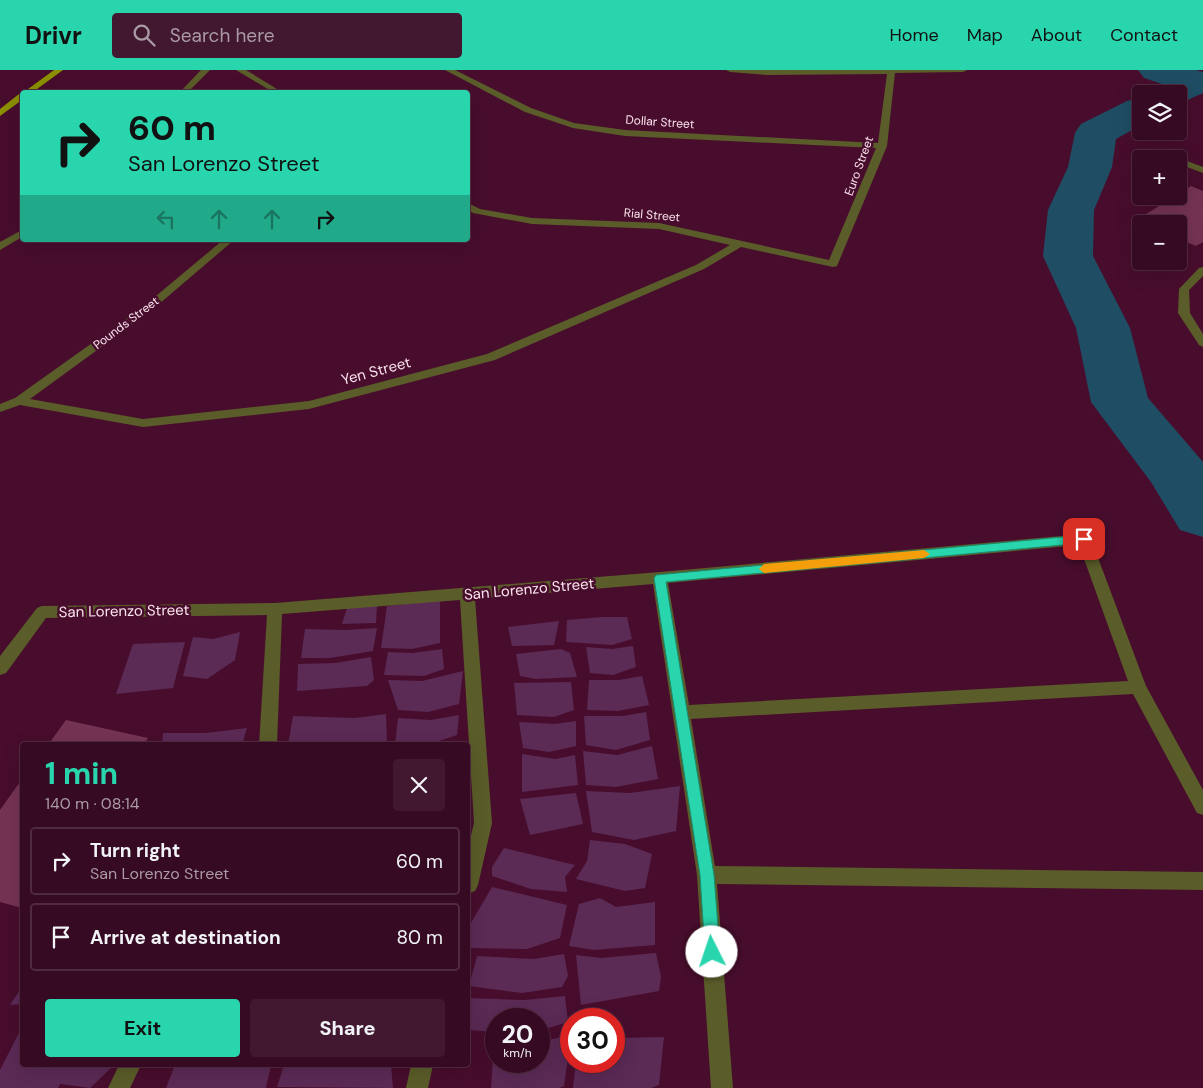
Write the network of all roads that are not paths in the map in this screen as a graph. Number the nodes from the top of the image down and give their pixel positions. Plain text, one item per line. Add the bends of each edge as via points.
1 (59, 70) edge
2 (206, 70) edge
3 (240, 70) edge
4 (449, 70) edge
5 (730, 70) edge
6 (963, 70) edge
7 (891, 73) junction
8 (31, 90) edge
9 (186, 90) edge
10 (275, 90) edge
11 (20, 98) edge
12 (0, 113) edge
13 (882, 146) junction
14 (1187, 164) edge
15 (1203, 170) edge
16 (470, 207) edge
17 (20, 235) edge
18 (227, 242) edge
19 (739, 244) junction
20 (0, 247) edge
21 (833, 264) joint
22 (1203, 270) edge
23 (1203, 342) edge
24 (19, 401) junction
25 (0, 408) edge
26 (660, 578) junction
27 (467, 594) junction
28 (276, 609) junction
29 (0, 668) edge
30 (1138, 687) junction
31 (680, 713) junction
32 (268, 742) edge
33 (1203, 807) edge
34 (707, 875) junction
35 (470, 877) edge
36 (1203, 880) edge
37 (129, 1067) edge
38 (422, 1067) edge
39 (119, 1088) edge
40 (417, 1088) edge
41 (722, 1088) edge

1 - 8 main road
2 - 9 street
3 - 10 street
4 - 13 street, Dollar Street via 528,110 573,125 625,133
5 - 7 street
6 - 7 street
7 - 13 street, Euro Street
11 - 12 main road
13 - 21 street, Euro Street
14 - 15 street
16 - 19 street, Rial Street via 532,221 659,226
17 - 20 street
18 - 24 street, Pounds Street via 148,308
19 - 21 street, Rial Street
19 - 24 street, Yen Street via 700,267 491,357 309,405 143,423
22 - 23 street via 1184,289 1184,313
24 - 25 street
26 - 27 street, San Lorenzo Street
26 - 30 street, San Lorenzo Street via 1084,539
26 - 31 street
27 - 28 street, San Lorenzo Street
27 - 35 street via 483,823
28 - 29 street, San Lorenzo Street via 42,612
28 - 32 street
30 - 31 street
30 - 33 street
31 - 34 street
34 - 36 street
34 - 41 street
37 - 39 street
38 - 40 street

